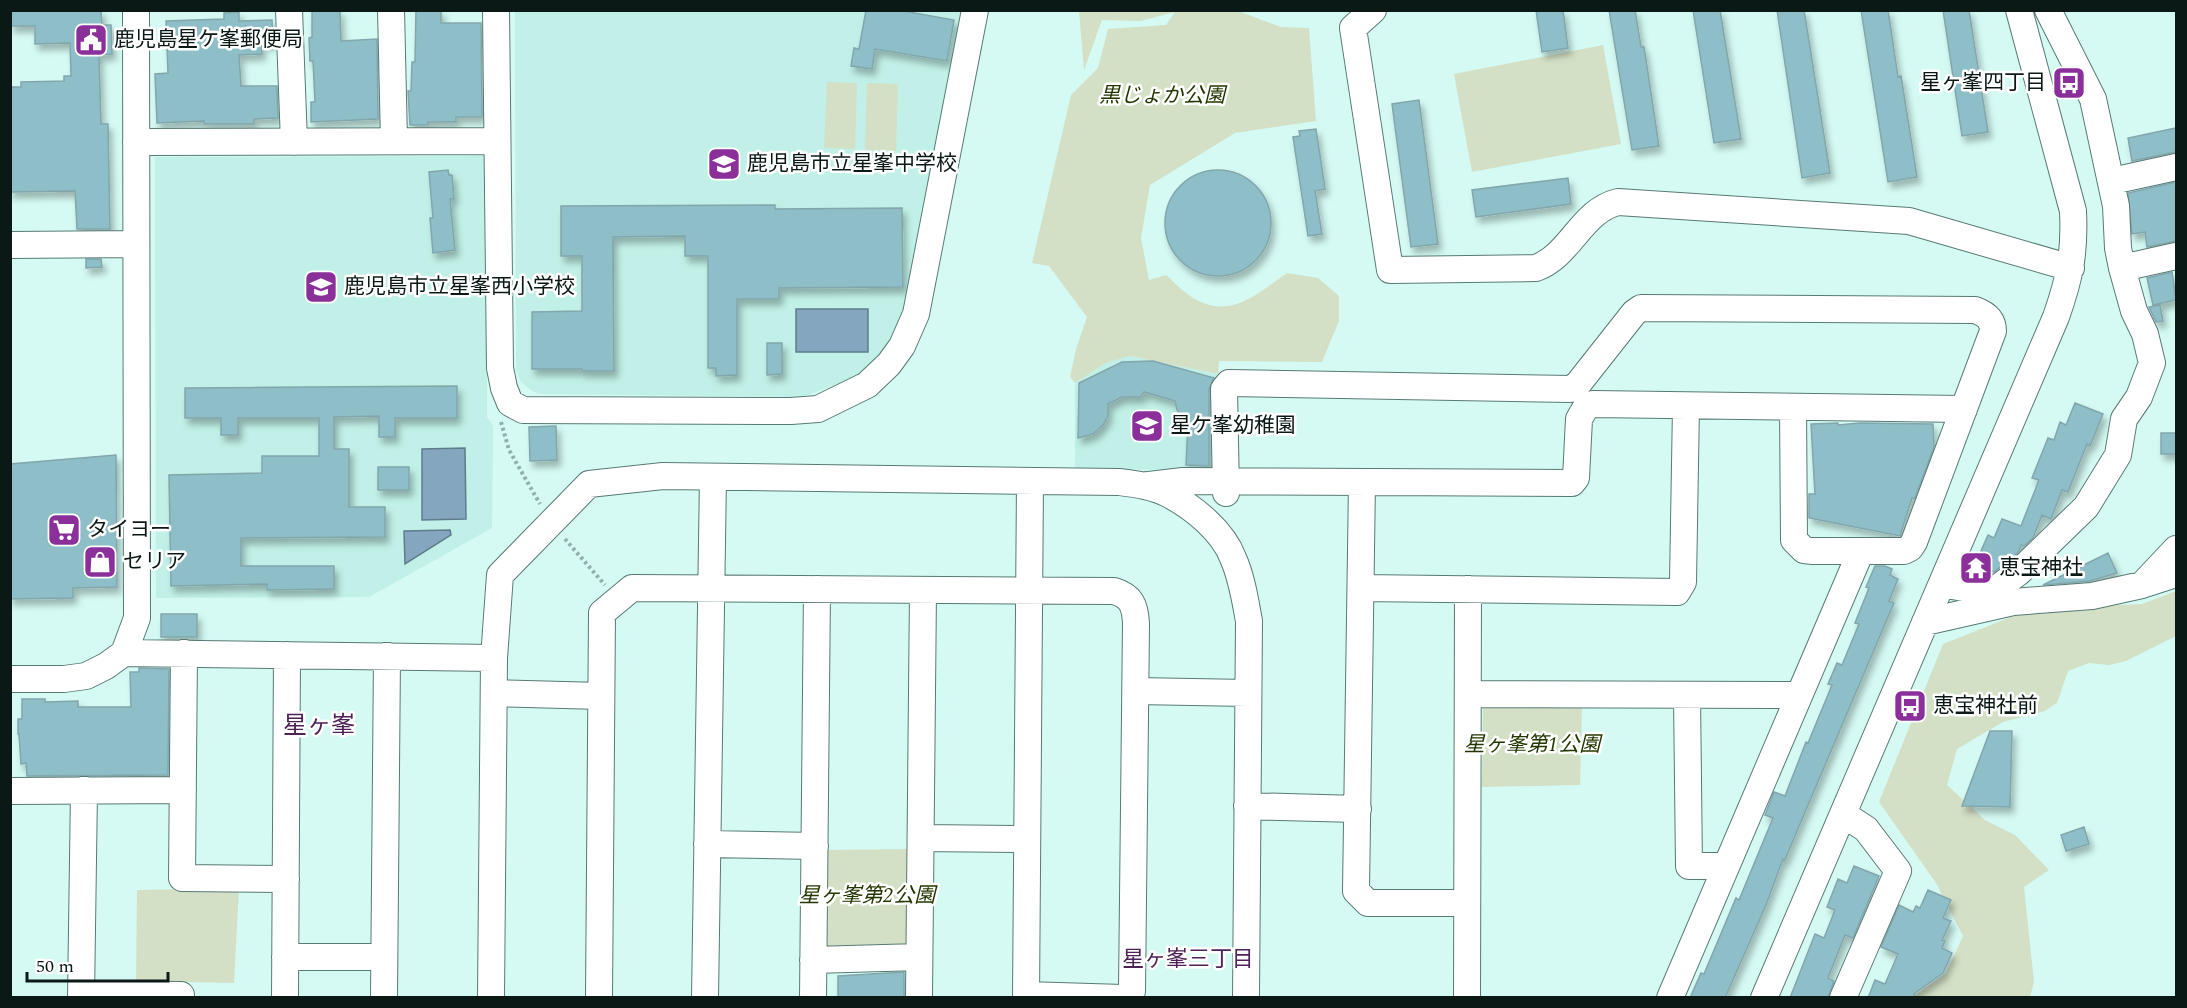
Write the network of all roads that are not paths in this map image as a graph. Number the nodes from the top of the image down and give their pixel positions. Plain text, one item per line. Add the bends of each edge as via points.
1 (136, 10) edge
2 (289, 10) edge
3 (391, 10) edge
4 (496, 10) edge
5 (975, 10) edge
6 (1373, 10) edge
7 (2048, 10) edge
8 (2020, 11) edge
9 (394, 141) junction
10 (497, 141) junction
11 (136, 142) junction
12 (294, 142) junction
13 (2176, 167) edge
14 (2112, 181) junction
15 (136, 244) junction
16 (10, 245) edge
17 (2176, 256) edge
18 (2071, 268) junction
19 (2122, 268) junction
20 (1686, 406) junction
21 (1793, 407) junction
22 (1964, 409) junction
23 (713, 477) junction
24 (1030, 481) junction
25 (1362, 482) junction
26 (1145, 486) junction
27 (1226, 487) junction
28 (2176, 549) edge
29 (1861, 551) junction
30 (2176, 574) edge
31 (1942, 584) junction
32 (2142, 585) junction
33 (711, 588) junction
34 (1361, 588) junction
35 (817, 589) junction
36 (1468, 589) junction
37 (923, 590) junction
38 (1029, 590) junction
39 (1925, 622) junction
40 (124, 653) junction
41 (184, 653) junction
42 (287, 655) junction
43 (387, 656) junction
44 (494, 658) junction
45 (10, 679) edge
46 (1136, 691) junction
47 (494, 693) junction
48 (1248, 693) junction
49 (1468, 694) junction
50 (1687, 695) junction
51 (1799, 695) junction
52 (601, 696) junction
53 (10, 790) edge
54 (84, 790) junction
55 (183, 790) junction
56 (1247, 806) junction
57 (1358, 809) junction
58 (1843, 814) junction
59 (921, 838) junction
60 (1027, 839) junction
61 (707, 844) junction
62 (814, 846) junction
63 (1726, 866) junction
64 (286, 879) junction
65 (1467, 903) junction
66 (285, 957) junction
67 (384, 957) junction
68 (920, 957) junction
69 (813, 960) junction
70 (81, 996) edge
71 (1026, 996) edge
72 (181, 998) edge
73 (285, 998) edge
74 (384, 998) edge
75 (491, 998) edge
76 (599, 998) edge
77 (705, 998) edge
78 (813, 998) edge
79 (919, 998) edge
80 (1124, 998) edge
81 (1246, 998) edge
82 (1467, 998) edge
83 (1670, 998) edge
84 (1764, 998) edge
85 (1843, 998) edge

1 - 11 street
2 - 12 street
3 - 9 street
4 - 10 street
5 - 10 street via 916,314 889,364 867,385 818,409 523,410 510,403 500,368
6 - 18 street via 1353,28 1390,270 1536,268 1557,256 1593,213 1618,202 1909,221
7 - 14 street via 2092,99
8 - 18 street via 2073,211
9 - 10 street
9 - 12 street
11 - 12 street
11 - 15 street
13 - 14 street
14 - 19 street
15 - 16 street
15 - 40 street via 137,618
17 - 19 street
18 - 31 street via 2056,317
19 - 31 street via 2152,363 2139,397 2124,419 2118,454 2106,476 2086,507 1996,589 1974,590
20 - 21 street
20 - 25 street via 1586,407 1579,419 1576,478 1572,483
20 - 36 street via 1683,582 1677,592
21 - 22 street
21 - 29 street via 1794,540 1804,550
22 - 27 street via 1993,331 1989,317 1975,310 1641,308 1571,389 1229,383 1224,389
22 - 29 street via 1910,548
23 - 24 street
23 - 33 street
23 - 44 street via 663,476 589,484 500,575
24 - 26 street
24 - 38 street
25 - 27 street
25 - 34 street
26 - 27 street via 1183,481
26 - 48 street via 1167,493 1204,520 1233,556 1249,621
28 - 32 street
29 - 51 street
30 - 32 street
31 - 39 street
32 - 39 street via 2092,596 2013,602
33 - 35 street
33 - 52 street via 632,588 602,613
33 - 61 street
34 - 36 street
34 - 57 street
35 - 37 street
35 - 62 street
36 - 49 street
37 - 38 street
37 - 59 street
38 - 46 street via 1114,591 1131,600 1136,623
38 - 60 street
39 - 58 street
40 - 41 street
40 - 45 street via 86,676
41 - 42 street
41 - 55 street
42 - 43 street
42 - 64 street
43 - 44 street
43 - 67 street
44 - 47 street
46 - 48 street
46 - 80 street via 1132,991
47 - 52 street
47 - 75 street
48 - 56 street
49 - 50 street
49 - 65 street
50 - 51 street
50 - 63 street via 1689,867
51 - 63 street
52 - 76 street
53 - 54 street
54 - 55 street
54 - 70 street
55 - 64 street via 182,878
56 - 57 street
56 - 81 street
57 - 65 street via 1356,891 1368,903
58 - 84 street
58 - 85 street via 1866,830 1898,871
59 - 60 street
59 - 68 street
60 - 71 street
61 - 62 street
61 - 77 street
62 - 69 street
63 - 83 street
64 - 66 street
65 - 82 street
66 - 67 street
66 - 73 street
67 - 74 street
68 - 69 street
68 - 79 street
69 - 78 street
70 - 72 street
71 - 80 street

